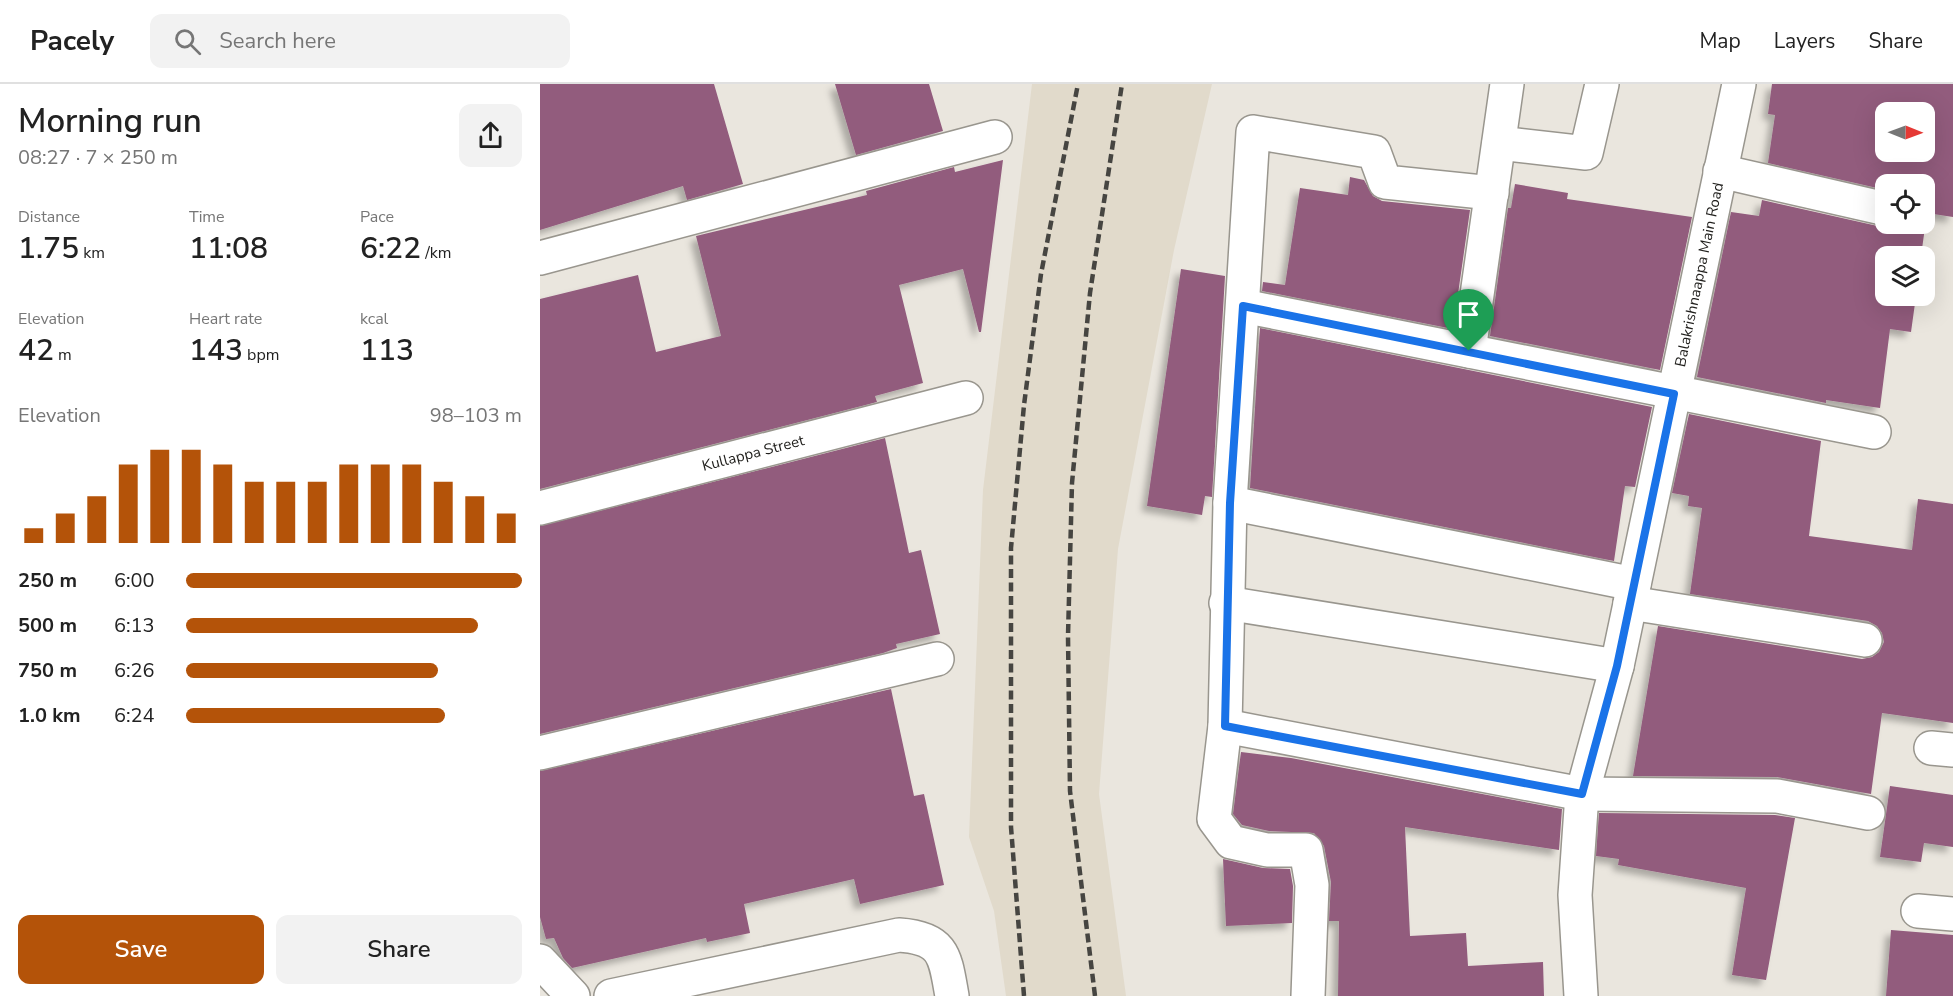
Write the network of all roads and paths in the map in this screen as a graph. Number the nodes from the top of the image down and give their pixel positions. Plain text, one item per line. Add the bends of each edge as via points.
1 (1507, 84) edge
2 (1602, 84) edge
3 (1739, 84) edge
4 (995, 138) dead end
5 (1499, 143) junction
6 (1720, 171) junction
7 (1492, 193) junction
8 (1875, 206) edge
9 (540, 258) edge
10 (1243, 306) junction
11 (1469, 351) junction
12 (1674, 394) junction
13 (966, 398) dead end
14 (1874, 432) dead end
15 (1230, 503) junction
16 (540, 508) edge
17 (1632, 593) junction
18 (1226, 603) junction
19 (1865, 640) dead end
20 (937, 659) dead end
21 (1617, 666) junction
22 (1225, 726) junction
23 (540, 753) edge
24 (1582, 794) junction
25 (1868, 813) dead end
26 (1917, 911) dead end
27 (1953, 914) edge
28 (540, 961) edge
29 (573, 996) edge
30 (611, 996) edge
31 (952, 996) edge
32 (1308, 996) edge
33 (1581, 996) edge

1 - 5 street
2 - 5 street via 1586,153
3 - 6 street, Balakrishnaappa Main Road
4 - 9 street
5 - 7 street
6 - 8 street
6 - 12 street, Balakrishnaappa Main Road
7 - 10 street via 1385,182 1374,152 1253,132
7 - 11 street
10 - 11 street
10 - 15 street
11 - 12 street
12 - 14 street
12 - 17 street, Balakrishnaappa Main Road
13 - 16 street, Kullappa Street
15 - 17 street
15 - 18 street
17 - 19 street
17 - 21 street, Balakrishnaappa Main Road
18 - 21 street
18 - 22 street
20 - 23 street
21 - 24 street, Balakrishnaappa Main Road
22 - 24 street
22 - 32 street via 1214,819 1231,842 1267,850 1306,850 1312,885
24 - 25 street via 1778,796
24 - 33 street, Balakrishnaappa Main Road via 1575,895
26 - 27 street
28 - 29 street
30 - 31 street via 900,935 927,939 945,955

